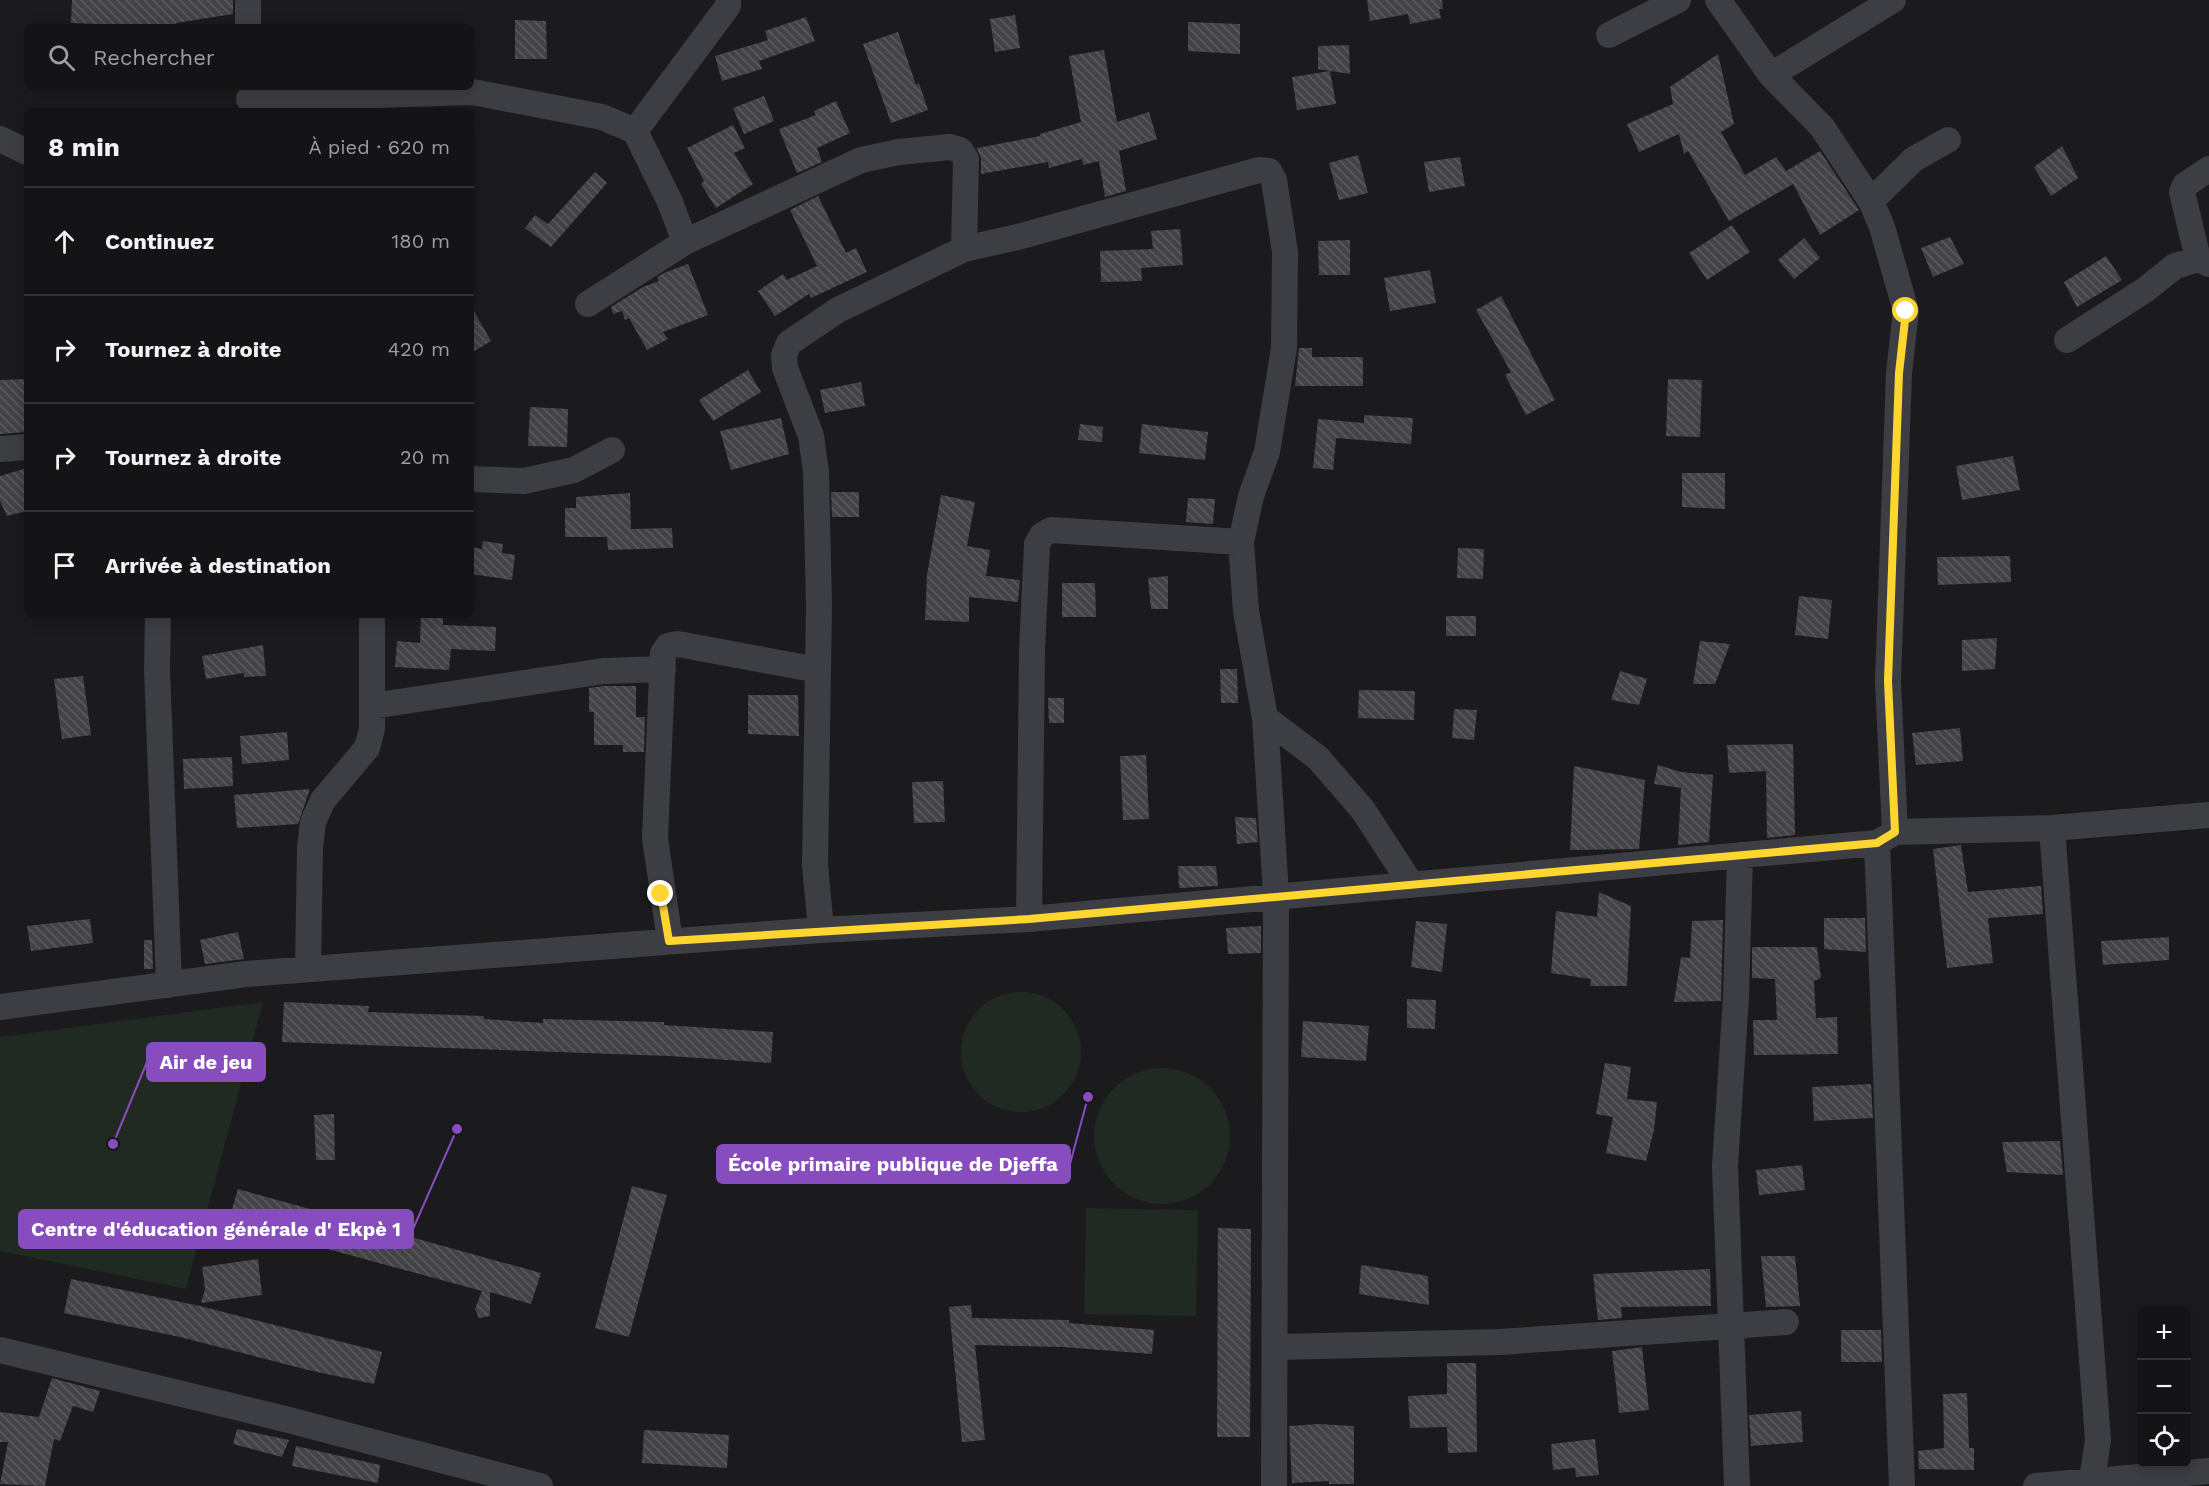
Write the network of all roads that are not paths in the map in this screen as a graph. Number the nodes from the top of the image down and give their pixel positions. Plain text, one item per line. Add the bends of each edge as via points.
1 (248, 0) edge
2 (729, 0) edge
3 (1678, 0) edge
4 (1718, 0) edge
5 (1893, 0) edge
6 (248, 24) edge
7 (1608, 35) dead end
8 (1771, 75) junction
9 (248, 99) edge
10 (635, 131) junction
11 (0, 139) edge
12 (1948, 140) dead end
13 (24, 151) edge
14 (2209, 169) edge
15 (1871, 201) junction
16 (685, 242) junction
17 (964, 249) junction
18 (2203, 261) edge
19 (588, 304) dead end
20 (2067, 340) dead end
21 (24, 447) edge
22 (0, 449) edge
23 (612, 450) dead end
24 (474, 479) edge
25 (1241, 542) junction
26 (158, 618) edge
27 (372, 618) edge
28 (663, 669) junction
29 (818, 670) junction
30 (372, 706) junction
31 (1265, 718) junction
32 (2209, 815) edge
33 (2052, 828) junction
34 (1886, 837) junction
35 (1740, 855) junction
36 (1411, 884) junction
37 (1276, 895) junction
38 (1029, 919) junction
39 (821, 930) junction
40 (669, 941) junction
41 (308, 969) junction
42 (169, 985) junction
43 (0, 1007) edge
44 (1786, 1322) dead end
45 (1729, 1325) junction
46 (1275, 1347) junction
47 (0, 1350) edge
48 (2200, 1477) edge
49 (2091, 1484) edge
50 (540, 1486) edge
51 (1274, 1486) edge
52 (1737, 1486) edge
53 (1902, 1486) edge
54 (2036, 1486) edge

1 - 6 street
2 - 10 street
3 - 7 street
4 - 8 street
5 - 8 street
8 - 15 street via 1822,126
9 - 10 street via 473,92 602,117
10 - 16 street
11 - 13 street
12 - 15 street via 1914,159
14 - 18 street via 2185,185 2182,192
15 - 34 street via 1906,311 1899,373
16 - 17 street via 861,160 950,147 960,150 966,159
16 - 19 street
17 - 25 street via 1259,170 1269,171 1274,180 1286,252 1284,348 1267,452 1251,496
17 - 29 street via 838,310 789,343 784,355 785,368 811,436 816,472
18 - 20 street via 2175,266
21 - 22 street
23 - 24 street via 574,470 524,482
25 - 31 street via 1246,611
25 - 38 street via 1051,530 1042,535 1037,544 1032,650
26 - 42 street
27 - 30 street
28 - 29 street via 663,653 668,646 678,644
28 - 30 street via 604,671
28 - 40 street via 655,838
29 - 39 street via 815,865
30 - 41 street via 367,748 323,800 314,822
31 - 36 street via 1318,758 1364,810
31 - 37 street
32 - 33 street
33 - 34 street
33 - 49 street via 2098,1440
34 - 35 street
34 - 53 street
35 - 36 street
35 - 45 street via 1725,1166
36 - 37 street
37 - 38 street
37 - 46 street
38 - 39 street
39 - 40 street
40 - 41 street
41 - 42 street
42 - 43 street
44 - 45 street
45 - 46 street via 1500,1342
45 - 52 street
46 - 51 street
47 - 50 street
48 - 49 street
49 - 54 street

